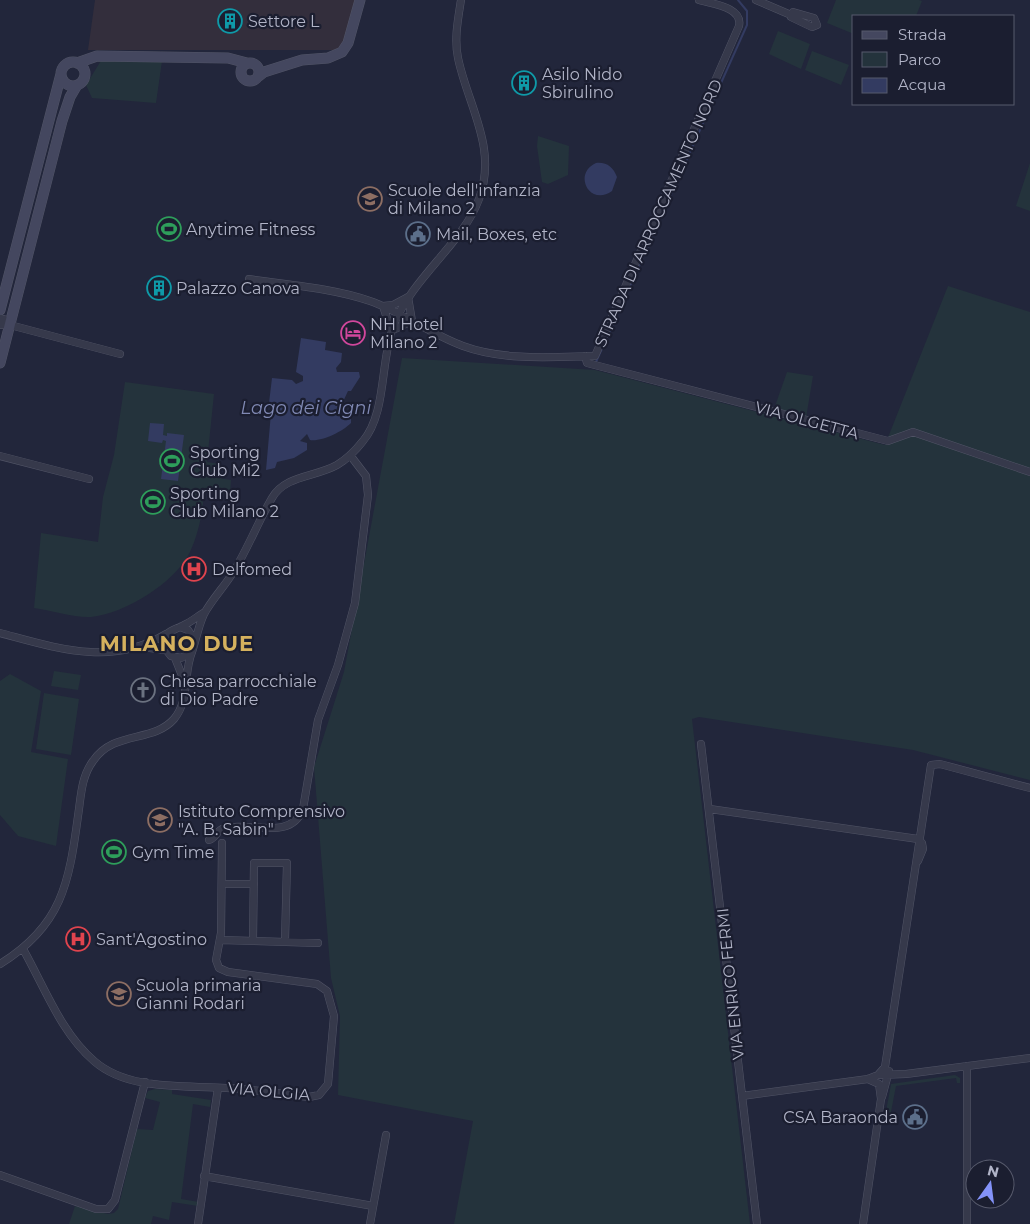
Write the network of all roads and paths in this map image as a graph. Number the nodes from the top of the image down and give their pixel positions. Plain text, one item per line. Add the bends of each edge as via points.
1 (360, 0) edge
2 (461, 0) edge
3 (699, 0) edge
4 (756, 0) edge
5 (791, 15) dead end
6 (99, 56) junction
7 (76, 63) junction
8 (244, 67) junction
9 (261, 71) junction
10 (84, 73) junction
11 (61, 74) junction
12 (77, 85) junction
13 (249, 279) dead end
14 (408, 296) junction
15 (383, 306) junction
16 (0, 310) edge
17 (399, 314) junction
18 (0, 318) edge
19 (412, 321) junction
20 (5, 325) edge
21 (392, 331) junction
22 (120, 354) dead end
23 (585, 356) junction
24 (0, 363) edge
25 (350, 455) junction
26 (0, 456) edge
27 (1030, 472) edge
28 (89, 479) dead end
29 (206, 612) junction
30 (180, 627) junction
31 (2, 634) edge
32 (166, 634) junction
33 (195, 640) junction
34 (140, 646) junction
35 (166, 650) junction
36 (191, 653) junction
37 (175, 658) junction
38 (186, 683) junction
39 (701, 744) dead end
40 (1030, 788) edge
41 (710, 809) junction
42 (918, 839) junction
43 (209, 840) dead end
44 (222, 843) dead end
45 (222, 884) junction
46 (254, 884) junction
47 (220, 940) junction
48 (253, 941) junction
49 (285, 942) junction
50 (318, 943) dead end
51 (23, 949) junction
52 (0, 964) edge
53 (888, 1056) junction
54 (1030, 1058) edge
55 (966, 1066) junction
56 (878, 1074) junction
57 (890, 1075) junction
58 (868, 1079) junction
59 (145, 1082) junction
60 (218, 1088) junction
61 (742, 1096) junction
62 (881, 1099) junction
63 (386, 1135) dead end
64 (0, 1175) edge
65 (204, 1176) junction
66 (373, 1206) junction
67 (198, 1224) edge
68 (370, 1224) edge
69 (757, 1224) edge
70 (863, 1224) edge
71 (967, 1224) edge

1 - 9 street via 349,40 342,52
2 - 14 street via 456,49 482,134 485,177 479,200 466,224
3 - 23 street, STRADA DI ARROCCAMENTO NORD via 732,10 739,26 606,337 595,356
4 - 5 street
6 - 7 street
6 - 8 street via 234,60
6 - 10 street via 88,64
7 - 10 street
7 - 11 street via 66,65
8 - 9 street via 254,64
8 - 9 street via 243,77 248,81 254,80
10 - 12 street
11 - 12 street via 67,84
11 - 16 street
12 - 20 street via 62,121
13 - 15 street, STRADA DI ARROCCAMENTO NORD via 346,294
14 - 15 street
14 - 17 street
14 - 19 street
15 - 17 street, STRADA DI ARROCCAMENTO NORD
15 - 21 street
17 - 19 street, STRADA DI ARROCCAMENTO NORD
17 - 21 street
18 - 20 street via 7,320
19 - 21 street
19 - 23 street, STRADA DI ARROCCAMENTO NORD via 474,349 552,358
20 - 22 street
20 - 24 street
21 - 25 street via 385,353 374,421 365,440
23 - 27 street, VIA OLGETTA via 587,363 888,441 913,432
25 - 29 street via 329,469 290,481 276,492 236,568
25 - 43 street via 366,476 368,494 355,603 318,720 300,818 287,827 225,828
26 - 28 street
29 - 30 street
29 - 33 street
30 - 32 street
30 - 33 street via 188,630
31 - 34 street via 74,652 102,652
32 - 34 street
32 - 35 street
33 - 36 street
34 - 35 street
35 - 37 street
36 - 37 street
36 - 38 street
37 - 38 street
38 - 51 street via 182,705 172,721 159,730 110,744 91,763 83,782 66,884 47,922
39 - 41 street, VIA ENRICO FERMI
40 - 42 street via 940,764 931,765
41 - 42 street
41 - 61 street, VIA ENRICO FERMI
42 - 53 street
44 - 45 street, VIA OLGIA
45 - 46 street
45 - 47 street, VIA OLGIA
46 - 48 street
46 - 49 street via 254,863 287,863
47 - 48 street
47 - 60 street, VIA OLGIA via 216,960 221,970 321,986 330,994 334,1016 328,1084 319,1095 309,1097
48 - 49 street
49 - 50 street
51 - 52 street
51 - 59 street via 79,1047 110,1072
53 - 56 street via 885,1067
53 - 57 street
54 - 55 street
55 - 57 street
55 - 71 street
56 - 57 street
56 - 58 street
57 - 62 street
58 - 61 street
58 - 62 street via 879,1084
59 - 60 street
59 - 64 street via 115,1200 108,1209 96,1209
60 - 65 street, VIA OLGIA
61 - 69 street, VIA ENRICO FERMI
62 - 70 street
63 - 66 street
65 - 66 street
65 - 67 street, VIA OLGIA
66 - 68 street

